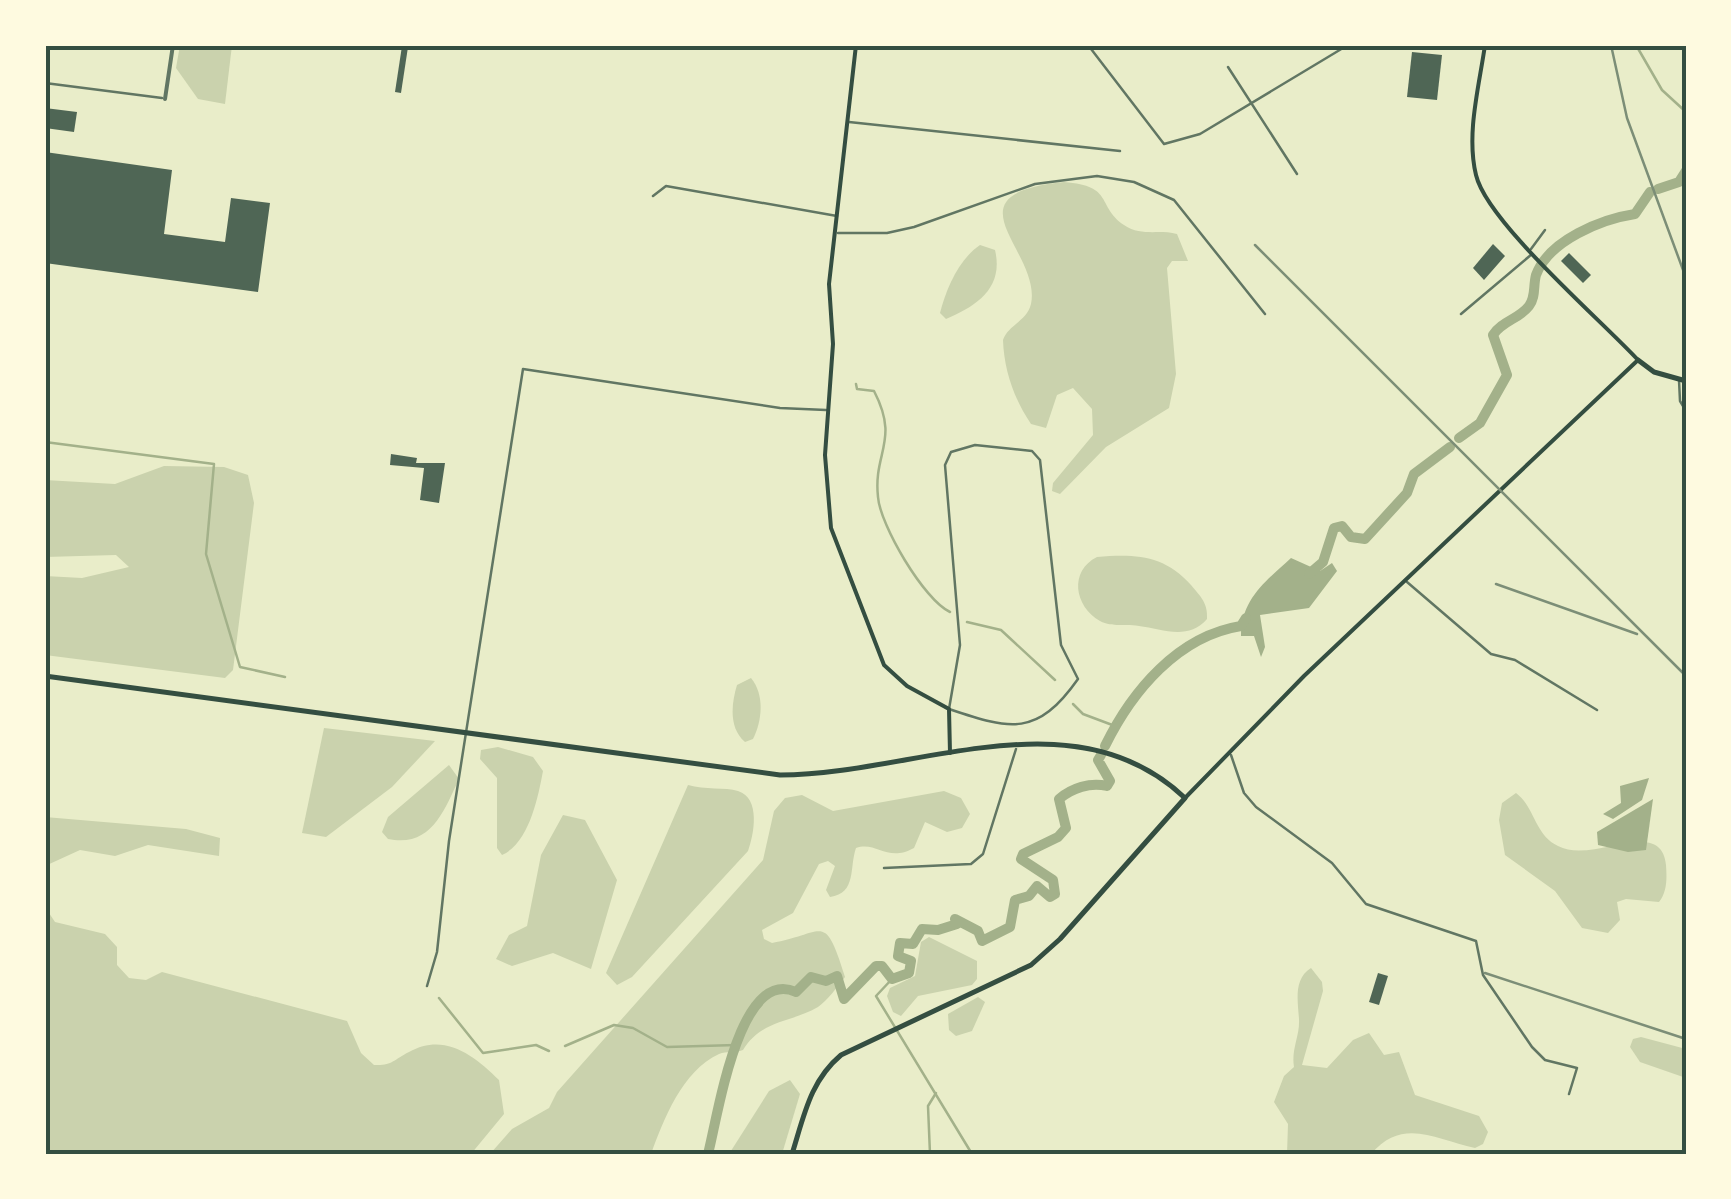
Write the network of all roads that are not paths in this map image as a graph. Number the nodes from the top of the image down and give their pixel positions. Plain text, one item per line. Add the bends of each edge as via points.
1 (173, 45) edge
2 (856, 45) edge
3 (1088, 45) edge
4 (1348, 45) edge
5 (1485, 45) edge
6 (1228, 67) dead end
7 (45, 83) edge
8 (165, 99) joint
9 (1254, 102) junction
10 (846, 122) junction
11 (1120, 151) dead end
12 (1297, 174) dead end
13 (653, 196) dead end
14 (838, 216) junction
15 (1546, 230) dead end
16 (836, 233) junction
17 (1532, 252) junction
18 (1265, 314) dead end
19 (1461, 314) dead end
20 (1638, 360) junction
21 (1683, 380) edge
22 (828, 410) junction
23 (1686, 411) edge
24 (1406, 581) junction
25 (45, 676) edge
26 (949, 709) junction
27 (1597, 710) dead end
28 (466, 734) junction
29 (1017, 745) junction
30 (1230, 752) junction
31 (950, 755) junction
32 (1185, 798) junction
33 (884, 868) dead end
34 (428, 986) dead end
35 (1569, 1094) dead end
36 (792, 1154) edge

1 - 8 street
2 - 10 main road
3 - 9 street via 1164,144
4 - 9 street
5 - 17 main road via 1472,144 1476,176 1494,212
6 - 9 street
7 - 8 street
9 - 12 street
10 - 11 street
10 - 14 main road
13 - 14 street via 666,186
14 - 16 main road
15 - 17 street
16 - 18 street via 914,227 1034,184 1097,176 1134,182 1174,200
16 - 22 main road
17 - 19 street
17 - 20 main road
20 - 21 main road
20 - 24 main road
21 - 23 street via 1680,402
22 - 26 main road via 832,528 875,648 895,678
22 - 28 street via 524,369
24 - 27 street via 1490,654 1515,660
24 - 30 main road
25 - 28 main road
26 - 26 street via 960,645 945,465 951,452 976,445 1032,452 1040,460 1061,644 1078,679 1047,716 1031,724 1003,725
26 - 31 main road
28 - 31 main road via 780,775
28 - 34 street
29 - 31 main road
29 - 32 main road via 1096,748 1157,775
29 - 33 street via 983,854 971,864
30 - 32 main road
30 - 35 street via 1256,807 1332,863 1366,904 1476,940 1484,976 1532,1047 1545,1060 1576,1068
32 - 36 main road via 1031,965 841,1054 810,1094

